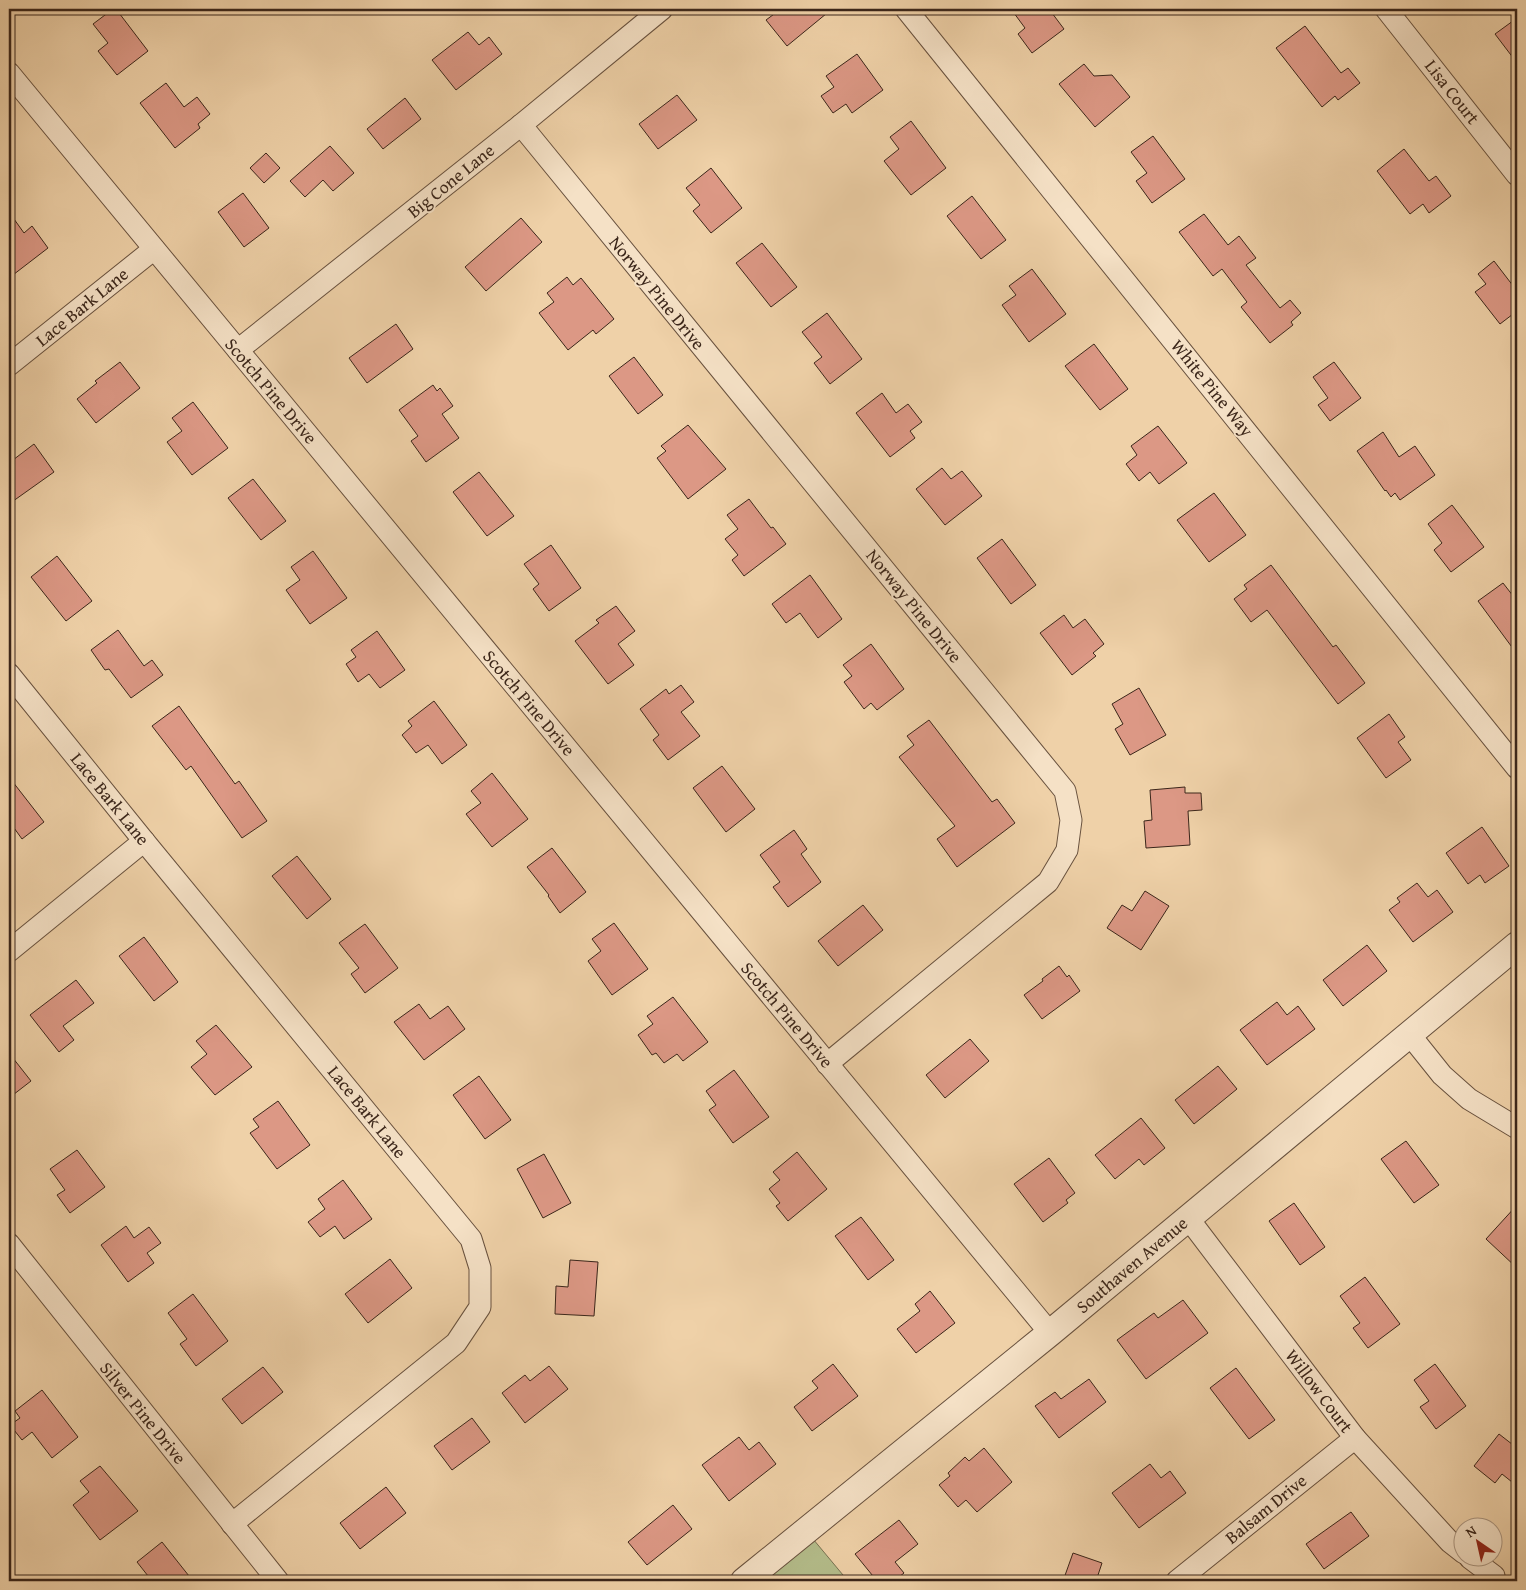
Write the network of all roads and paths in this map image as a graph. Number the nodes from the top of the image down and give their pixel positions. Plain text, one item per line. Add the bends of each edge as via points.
1 (662, 9) edge
2 (906, 9) edge
3 (1386, 9) edge
4 (9, 73) edge
5 (521, 125) junction
6 (1517, 175) edge
7 (154, 249) junction
8 (238, 350) junction
9 (9, 365) edge
10 (9, 674) edge
11 (1517, 768) edge
12 (144, 841) junction
13 (1517, 945) edge
14 (9, 951) edge
15 (1410, 1035) junction
16 (828, 1064) junction
17 (1517, 1128) edge
18 (1188, 1218) junction
19 (9, 1244) edge
20 (1050, 1333) junction
21 (1355, 1438) junction
22 (232, 1524) junction
23 (1454, 1545) edge
24 (1483, 1568) edge
25 (1494, 1576) dead end
26 (278, 1581) edge
27 (744, 1581) edge
28 (1177, 1581) edge

1 - 5 street, Big Cone Lane
2 - 11 street, White Pine Way
3 - 6 street, Lisa Court
4 - 7 street, Scotch Pine Drive
5 - 8 street, Big Cone Lane
5 - 16 street, Norway Pine Drive via 1065,791 1071,820 1066,850 1048,882
7 - 8 street, Scotch Pine Drive
7 - 9 street, Lace Bark Lane
8 - 16 street, Scotch Pine Drive
10 - 12 street, Lace Bark Lane
12 - 14 street
12 - 22 street, Lace Bark Lane via 471,1239 480,1268 480,1307 456,1343
13 - 15 street, Southaven Avenue
15 - 17 street via 1442,1075 1469,1099
15 - 18 street, Southaven Avenue
16 - 20 street, Scotch Pine Drive
18 - 20 street, Southaven Avenue
18 - 21 street, Willow Court
19 - 22 street, Silver Pine Drive
20 - 27 street, Southaven Avenue
21 - 23 street, Willow Court
21 - 28 street, Balsam Drive
22 - 26 street, Silver Pine Drive
24 - 25 street

